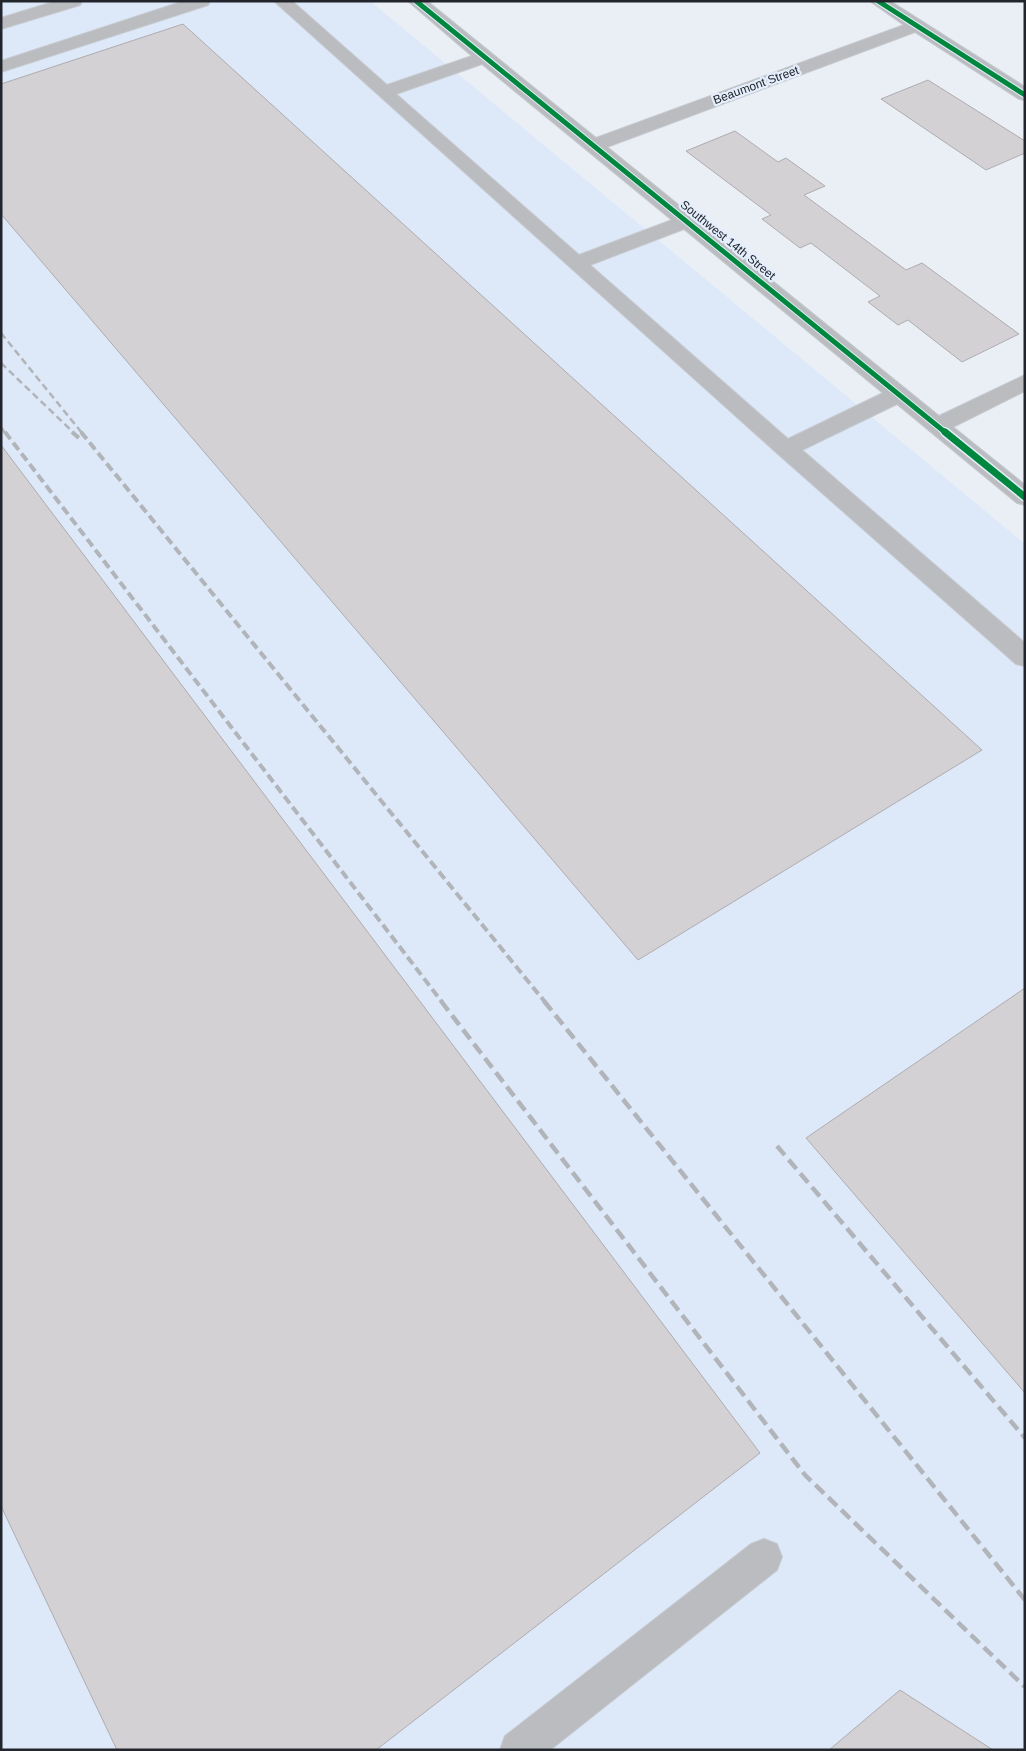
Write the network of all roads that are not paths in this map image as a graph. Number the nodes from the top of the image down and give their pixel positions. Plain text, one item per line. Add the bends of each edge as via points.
1 (74, 1) edge
2 (282, 1) edge
3 (416, 1) edge
4 (878, 1) edge
5 (196, 2) edge
6 (1, 24) edge
7 (917, 26) junction
8 (485, 57) junction
9 (1, 67) edge
10 (384, 92) junction
11 (1025, 95) edge
12 (595, 145) junction
13 (687, 221) junction
14 (576, 263) junction
15 (1025, 382) edge
16 (899, 394) junction
17 (937, 426) junction
18 (786, 449) junction
19 (1025, 497) edge
20 (1025, 657) edge
21 (764, 1557) dead end
22 (519, 1750) edge

1 - 6 street
2 - 10 street
3 - 8 street, Southwest 14th Street
4 - 7 street
5 - 9 street
7 - 11 street
7 - 12 street, Beaumont Street
8 - 10 street
8 - 12 street, Southwest 14th Street
10 - 14 street
12 - 13 street, Southwest 14th Street
13 - 14 street
13 - 16 street, Southwest 14th Street
14 - 18 street
15 - 17 street
16 - 17 street, Southwest 14th Street
16 - 18 street
17 - 19 street, Southwest 14th Street
18 - 20 street
21 - 22 street

